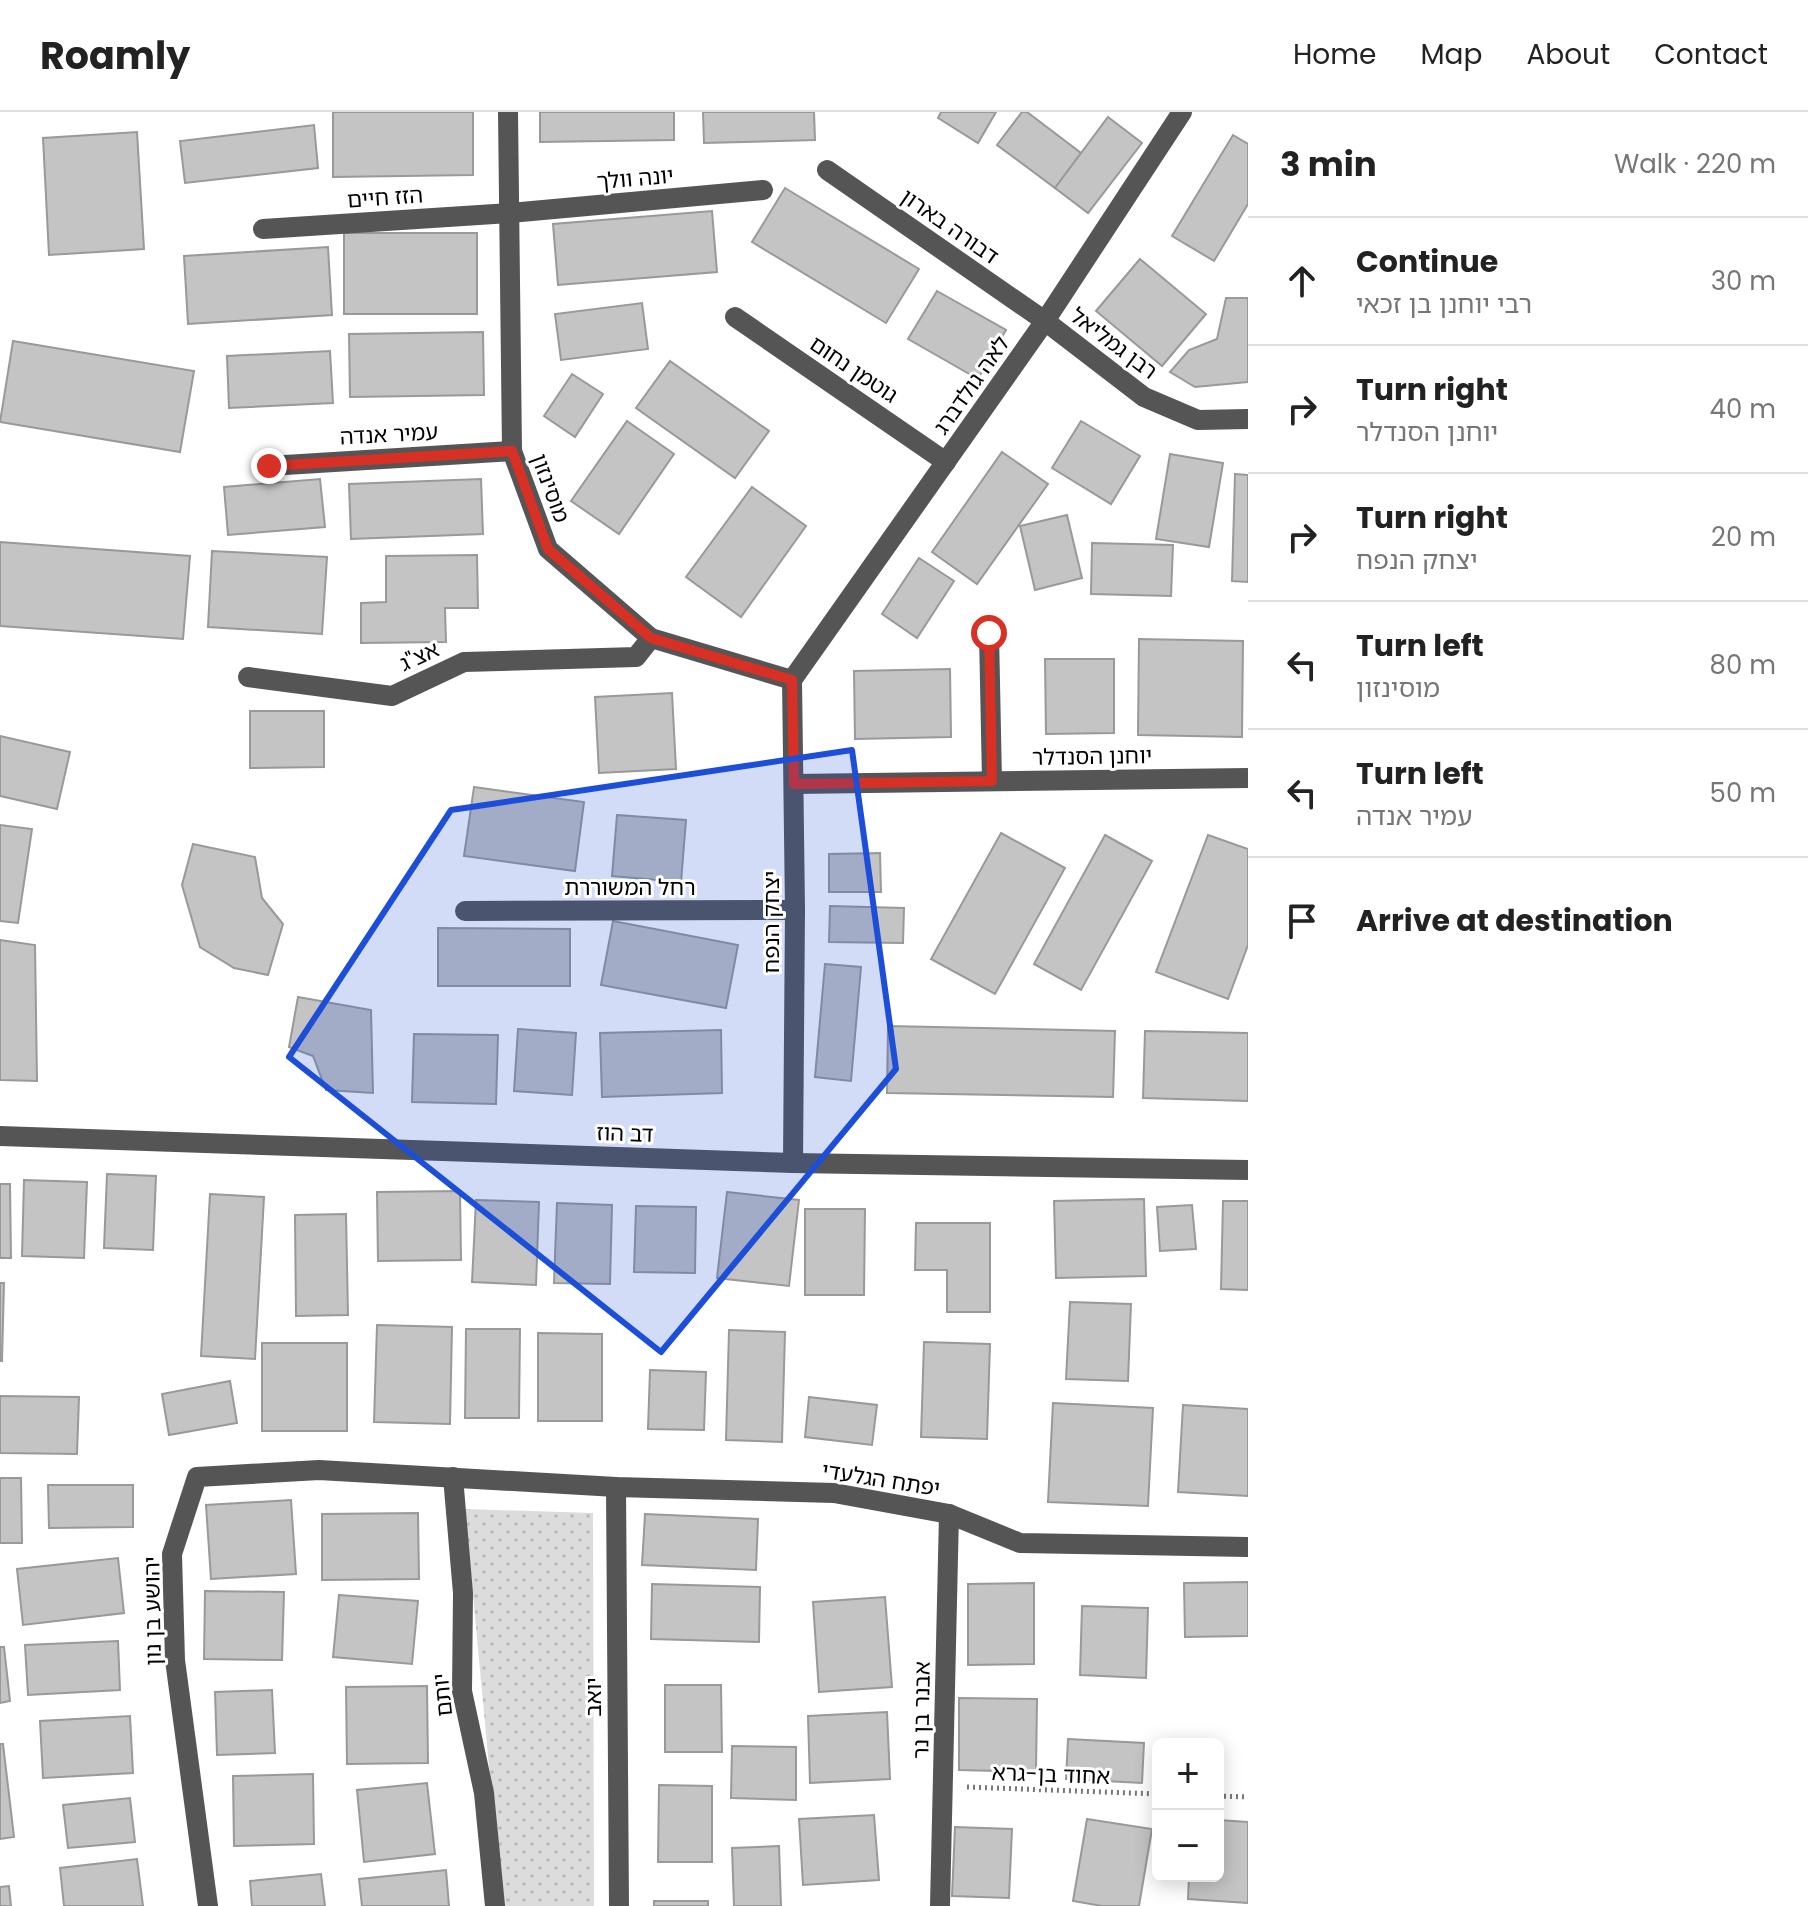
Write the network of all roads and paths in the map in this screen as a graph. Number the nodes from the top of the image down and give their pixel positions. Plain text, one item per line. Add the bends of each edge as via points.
1 (508, 112) edge
2 (1182, 112) edge
3 (827, 170) dead end
4 (763, 190) dead end
5 (510, 213) junction
6 (263, 229) dead end
7 (735, 317) dead end
8 (1045, 321) junction
9 (1248, 419) edge
10 (512, 451) junction
11 (946, 462) junction
12 (269, 466) dead end
13 (989, 633) dead end
14 (651, 638) junction
15 (248, 677) dead end
16 (792, 680) junction
17 (1248, 778) edge
18 (992, 781) junction
19 (794, 784) junction
20 (795, 910) junction
21 (465, 911) dead end
22 (0, 1136) edge
23 (793, 1163) junction
24 (1248, 1170) edge
25 (453, 1477) junction
26 (616, 1487) junction
27 (949, 1514) junction
28 (1248, 1547) edge
29 (943, 1786) junction
30 (1152, 1794) edge
31 (1224, 1796) edge
32 (1248, 1797) edge
33 (208, 1906) edge
34 (495, 1906) edge
35 (619, 1906) edge
36 (940, 1906) edge

1 - 5 street, מוסינזון
2 - 8 street, לאה גולדברג
3 - 8 street, דבורה בארון
4 - 5 street, יונה וולך
5 - 6 street, הזז חיים
5 - 10 street, מוסינזון
7 - 11 street, גוטמן נחום
8 - 9 street, רבן גמליאל via 1144,397 1198,420
8 - 11 street, לאה גולדברג
10 - 12 street, עמיר אנדה
10 - 14 street, מוסינזון via 548,549
11 - 16 street, לאה גולדברג
13 - 18 street
14 - 15 street, אצ"ג via 636,657 464,662 392,696
14 - 16 street, מוסינזון
16 - 19 street, יצחק הנפח
17 - 18 street, יוחנן הסנדלר
18 - 19 street, יוחנן הסנדלר
19 - 20 street, יצחק הנפח
20 - 21 street, רחל המשוררת
20 - 23 street, יצחק הנפח
22 - 23 street, דב הוז
23 - 24 street, דב הוז
25 - 26 street, יפתח הגלעדי
25 - 33 street, יהושע בן נון via 319,1470 197,1477 172,1554 175,1660
25 - 34 street, יותם via 463,1593 462,1691 484,1793
26 - 27 street, יפתח הגלעדי via 834,1493
26 - 35 street, יואב
27 - 28 street, יפתח הגלעדי via 1020,1543
27 - 29 street, אבנר בן נר
29 - 30 path, אחוד בן-גרא
29 - 36 street, אבנר בן נר
31 - 32 path

